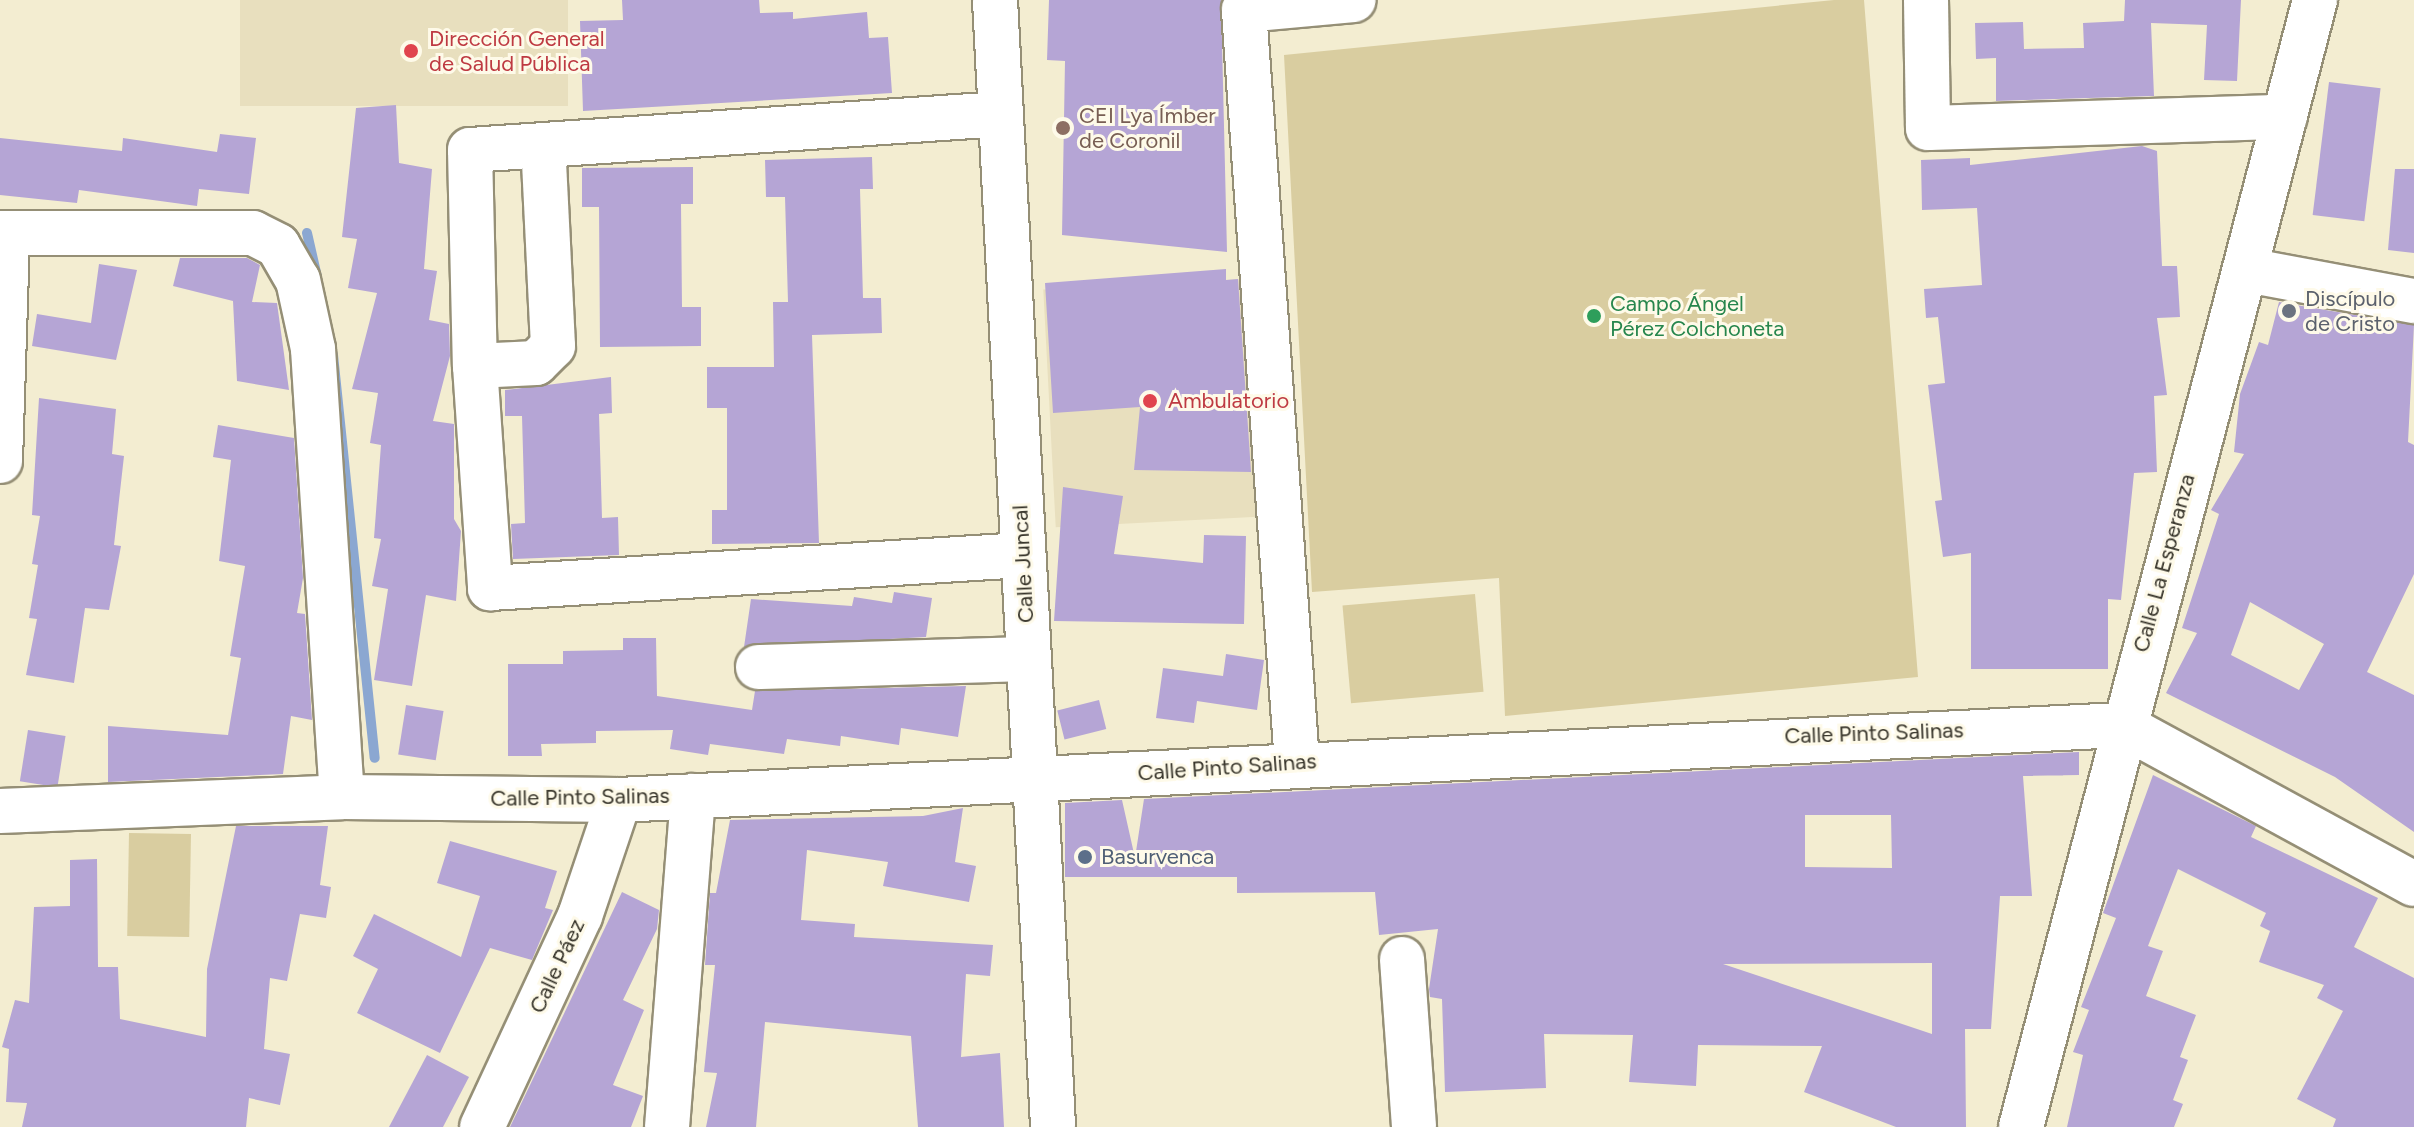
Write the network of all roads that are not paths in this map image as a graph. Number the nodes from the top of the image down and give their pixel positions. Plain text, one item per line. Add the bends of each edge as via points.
1 (995, 0) edge
2 (1354, 0) edge
3 (1926, 0) edge
4 (2315, 0) edge
5 (1001, 114) junction
6 (2285, 117) junction
7 (543, 145) junction
8 (4, 233) edge
9 (2246, 270) junction
10 (2414, 301) edge
11 (475, 366) junction
12 (0, 461) edge
13 (1023, 555) junction
14 (1029, 659) junction
15 (758, 667) dead end
16 (2122, 725) junction
17 (1297, 763) junction
18 (1035, 780) junction
19 (693, 796) junction
20 (342, 797) junction
21 (619, 800) junction
22 (0, 811) edge
23 (2414, 884) edge
24 (1402, 959) dead end
25 (482, 1127) edge
26 (667, 1127) edge
27 (1053, 1127) edge
28 (1414, 1127) edge
29 (2021, 1127) edge

1 - 5 street, Calle Juncal
2 - 17 street via 1244,10
3 - 6 street via 1928,128
4 - 6 street, Calle La Esperanza
5 - 7 street
5 - 13 street, Calle Juncal
6 - 9 street, Calle La Esperanza
7 - 11 street via 553,346 536,363
7 - 11 street via 470,150
8 - 12 street
8 - 20 street via 253,233 278,246 291,268 313,349
9 - 10 street
9 - 16 street, Calle La Esperanza
11 - 13 street via 490,588
13 - 14 street, Calle Juncal
14 - 15 street
14 - 18 street, Calle Juncal
16 - 17 street, Calle Pinto Salinas
16 - 23 street
16 - 29 street, Calle La Esperanza
17 - 18 street, Calle Pinto Salinas
18 - 19 street, Calle Pinto Salinas
18 - 27 street, Calle Juncal
19 - 21 street, Calle Pinto Salinas
19 - 26 street
20 - 21 street, Calle Pinto Salinas
20 - 22 street, Calle Pinto Salinas
21 - 25 street, Calle Páez via 580,916
24 - 28 street

